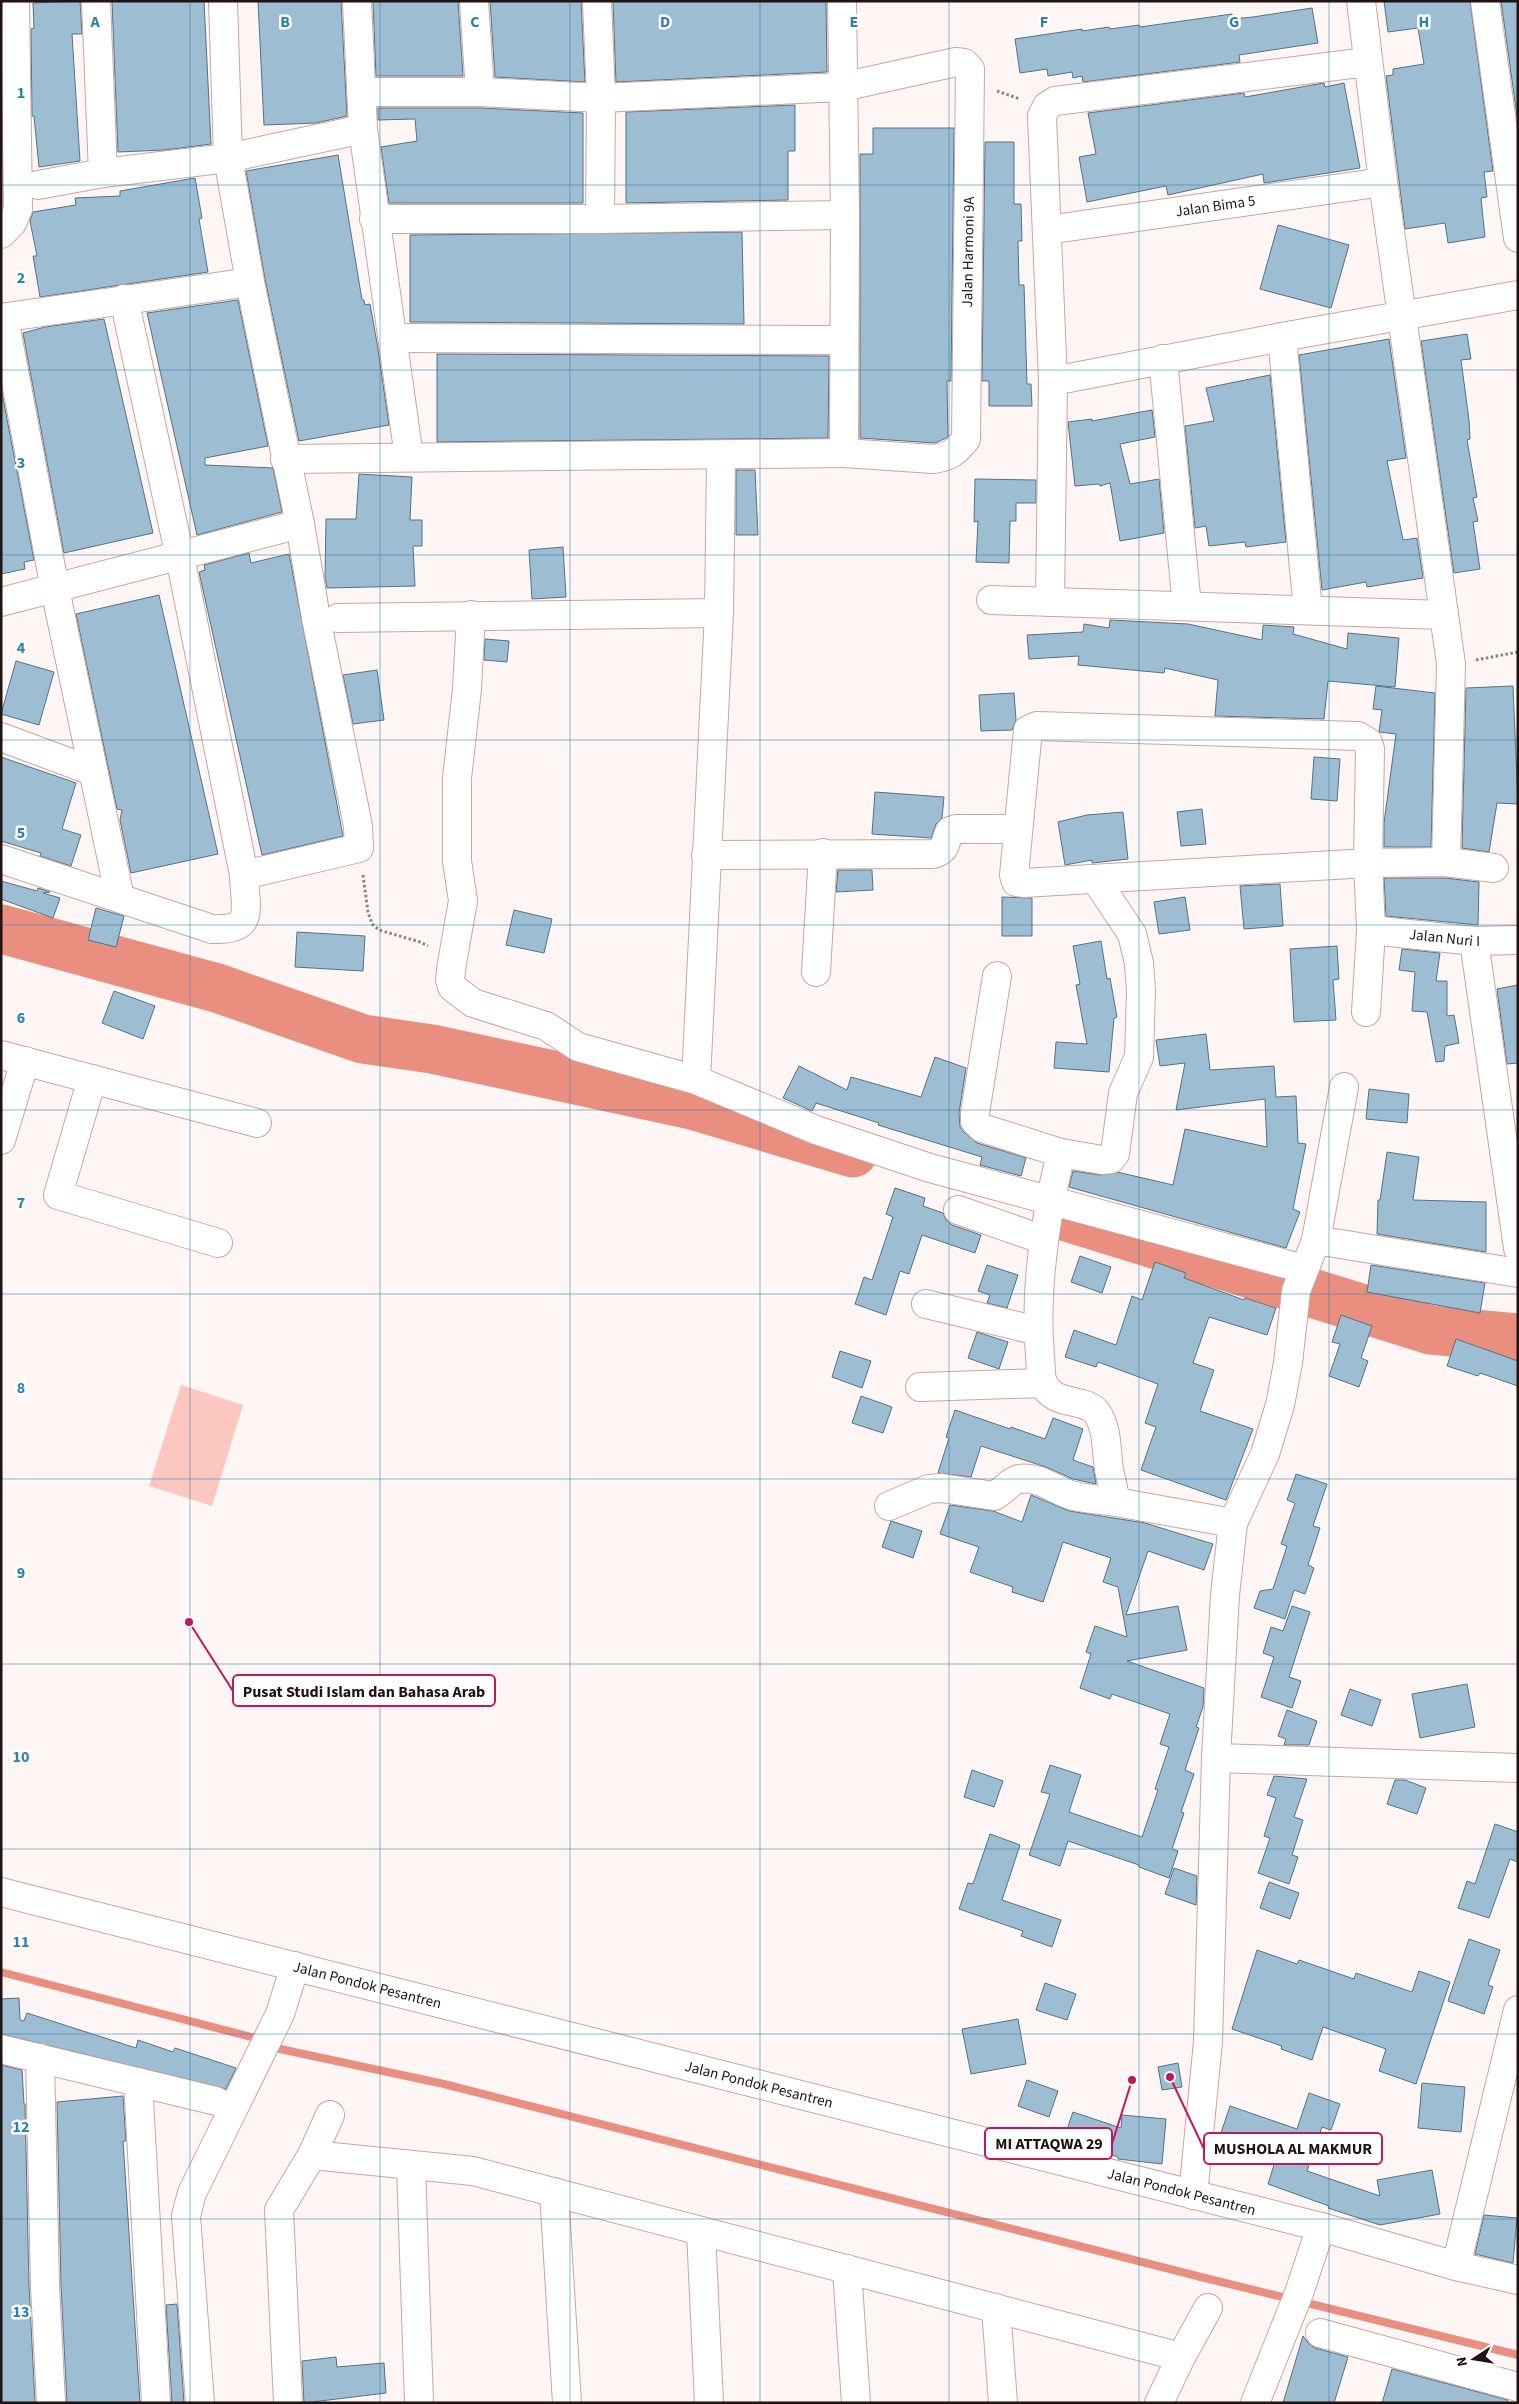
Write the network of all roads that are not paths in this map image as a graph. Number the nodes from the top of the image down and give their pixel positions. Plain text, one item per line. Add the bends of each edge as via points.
1 (15, 1) edge
2 (96, 1) edge
3 (223, 1) edge
4 (357, 1) edge
5 (474, 1) edge
6 (597, 1) edge
7 (842, 1) edge
8 (1361, 1) edge
9 (1485, 1) edge
10 (8, 30) edge
11 (1367, 62) junction
12 (842, 87) junction
13 (362, 92) junction
14 (480, 92) junction
15 (601, 98) junction
16 (363, 129) junction
17 (10, 132) edge
18 (228, 158) junction
19 (103, 173) junction
20 (1383, 182) junction
21 (38, 185) dead end
22 (846, 215) junction
23 (374, 219) junction
24 (600, 219) junction
25 (1047, 230) junction
26 (1, 234) edge
27 (1518, 238) edge
28 (250, 282) junction
29 (1518, 295) edge
30 (124, 299) junction
31 (1401, 315) junction
32 (2, 318) edge
33 (1282, 337) junction
34 (393, 338) junction
35 (844, 340) junction
36 (1162, 359) junction
37 (1053, 381) junction
38 (844, 453) junction
39 (409, 457) junction
40 (285, 459) junction
41 (721, 460) dead end
42 (300, 524) junction
43 (180, 557) junction
44 (55, 589) junction
45 (991, 600) dead end
46 (1, 602) edge
47 (1050, 602) junction
48 (1187, 606) junction
49 (1308, 610) junction
50 (719, 613) junction
51 (470, 615) junction
52 (1444, 615) junction
53 (338, 618) dead end
54 (1, 737) edge
55 (92, 771) junction
56 (1018, 829) junction
57 (823, 853) junction
58 (706, 854) junction
59 (1, 859) edge
60 (1446, 862) junction
61 (1368, 863) junction
62 (1494, 868) dead end
63 (244, 875) junction
64 (1096, 880) junction
65 (120, 898) junction
66 (1371, 930) junction
67 (1518, 940) edge
68 (1474, 941) junction
69 (816, 972) dead end
70 (997, 976) dead end
71 (1366, 1012) dead end
72 (13, 1058) edge
73 (92, 1079) junction
74 (696, 1080) junction
75 (1344, 1087) dead end
76 (257, 1123) dead end
77 (1508, 1123) edge
78 (1, 1140) edge
79 (1061, 1153) junction
80 (1048, 1204) junction
81 (958, 1210) dead end
82 (1044, 1237) junction
83 (1316, 1240) junction
84 (218, 1243) dead end
85 (1518, 1248) edge
86 (1518, 1273) edge
87 (1300, 1279) junction
88 (926, 1304) dead end
89 (1038, 1331) junction
90 (1043, 1383) junction
91 (920, 1387) dead end
92 (1116, 1502) junction
93 (890, 1506) dead end
94 (1233, 1523) junction
95 (1216, 1758) junction
96 (1518, 1768) edge
97 (1, 1892) edge
98 (295, 1966) junction
99 (1518, 2010) edge
100 (1, 2049) edge
101 (40, 2058) junction
102 (138, 2082) junction
103 (216, 2101) dead end
104 (330, 2115) dead end
105 (312, 2155) junction
106 (411, 2165) junction
107 (554, 2192) junction
108 (1193, 2195) junction
109 (1322, 2228) junction
110 (701, 2231) junction
111 (1456, 2266) junction
112 (847, 2269) junction
113 (1517, 2277) edge
114 (996, 2308) junction
115 (1208, 2308) dead end
116 (1320, 2333) dead end
117 (1181, 2357) junction
118 (1518, 2387) edge
119 (51, 2403) edge
120 (156, 2403) edge
121 (200, 2403) edge
122 (288, 2403) edge
123 (419, 2403) edge
124 (567, 2403) edge
125 (709, 2403) edge
126 (856, 2403) edge
127 (1003, 2403) edge
128 (1159, 2403) edge
129 (1255, 2403) edge

1 - 10 street
2 - 19 street
3 - 18 street
4 - 13 street
5 - 14 street
6 - 15 street
7 - 12 street
8 - 11 street
9 - 27 street
10 - 17 street
11 - 20 street
11 - 25 street via 1054,101 1042,116
12 - 15 street
12 - 22 street
12 - 38 street, Jalan Harmoni 9A via 956,62 964,63 970,69 966,438 947,457 933,459
13 - 14 street
13 - 16 street
14 - 15 street
15 - 24 street
16 - 18 street
16 - 23 street
17 - 26 street via 18,209 12,223
18 - 19 street
18 - 28 street
19 - 21 street
20 - 25 street, Jalan Bima 5
20 - 31 street
22 - 24 street
22 - 35 street
23 - 24 street
23 - 34 street
25 - 37 street
28 - 30 street
28 - 40 street
29 - 31 street
30 - 32 street
30 - 43 street
31 - 33 street
31 - 52 street
32 - 44 street
33 - 36 street
33 - 49 street
34 - 35 street
34 - 39 street
35 - 38 street
36 - 37 street
36 - 48 street
37 - 47 street
38 - 39 street, Jalan Harmoni 9A
39 - 40 street, Jalan Harmoni 9A
40 - 42 street
41 - 50 street
42 - 43 street
42 - 63 street via 358,826 359,848
43 - 44 street
43 - 63 street
44 - 46 street
44 - 55 street
45 - 47 street
47 - 48 street
48 - 49 street
49 - 52 street
50 - 51 street
50 - 58 street
51 - 53 street
51 - 74 street via 467,689 457,778 457,861 462,908 450,980 454,990 473,1003 546,1026 578,1046
52 - 60 street via 1451,664
54 - 55 street
55 - 65 street
56 - 57 street via 956,829 950,831 946,847 933,854
56 - 61 street via 1026,734 1031,727 1358,736 1368,742 1370,749
56 - 64 street via 1016,882
57 - 58 street
57 - 69 street
58 - 74 street
59 - 65 street
60 - 61 street
60 - 62 street
61 - 64 street
61 - 66 street
63 - 65 street via 245,918 240,926 231,930 212,930
64 - 79 street via 1123,918 1139,963 1139,1057 1123,1093 1115,1154 1111,1159
66 - 68 street, Jalan Nuri I
66 - 71 street
67 - 68 street, Jalan Nuri I
68 - 77 street
70 - 79 street via 975,1121 982,1128
72 - 73 street
72 - 78 street
73 - 76 street
73 - 84 street via 58,1195
74 - 80 street via 816,1130
75 - 83 street
77 - 85 street
79 - 80 street
80 - 82 street
80 - 87 street
81 - 82 street
82 - 89 street
83 - 86 street
83 - 87 street
87 - 94 street via 1280,1405 1265,1454
88 - 89 street
89 - 90 street
90 - 91 street
90 - 92 street via 1064,1401 1096,1412 1104,1427
92 - 93 street via 1073,1496 1035,1480 1021,1479 1008,1483 994,1496 930,1489
92 - 94 street
94 - 95 street via 1225,1594
95 - 96 street
95 - 108 street via 1208,2042
97 - 98 street, Jalan Pondok Pesantren
98 - 108 street, Jalan Pondok Pesantren
98 - 121 street via 280,2014 192,2193 186,2216
99 - 111 street
100 - 101 street
101 - 102 street
101 - 119 street
102 - 103 street
102 - 120 street
104 - 105 street
105 - 106 street
105 - 122 street via 278,2210
106 - 107 street via 473,2171
106 - 123 street
107 - 110 street
107 - 124 street
108 - 109 street, Jalan Pondok Pesantren
109 - 111 street, Jalan Pondok Pesantren
109 - 129 street
110 - 112 street
110 - 125 street
111 - 113 street, Jalan Pondok Pesantren
112 - 114 street
112 - 126 street
114 - 117 street
114 - 127 street
115 - 117 street
116 - 118 street
117 - 128 street

